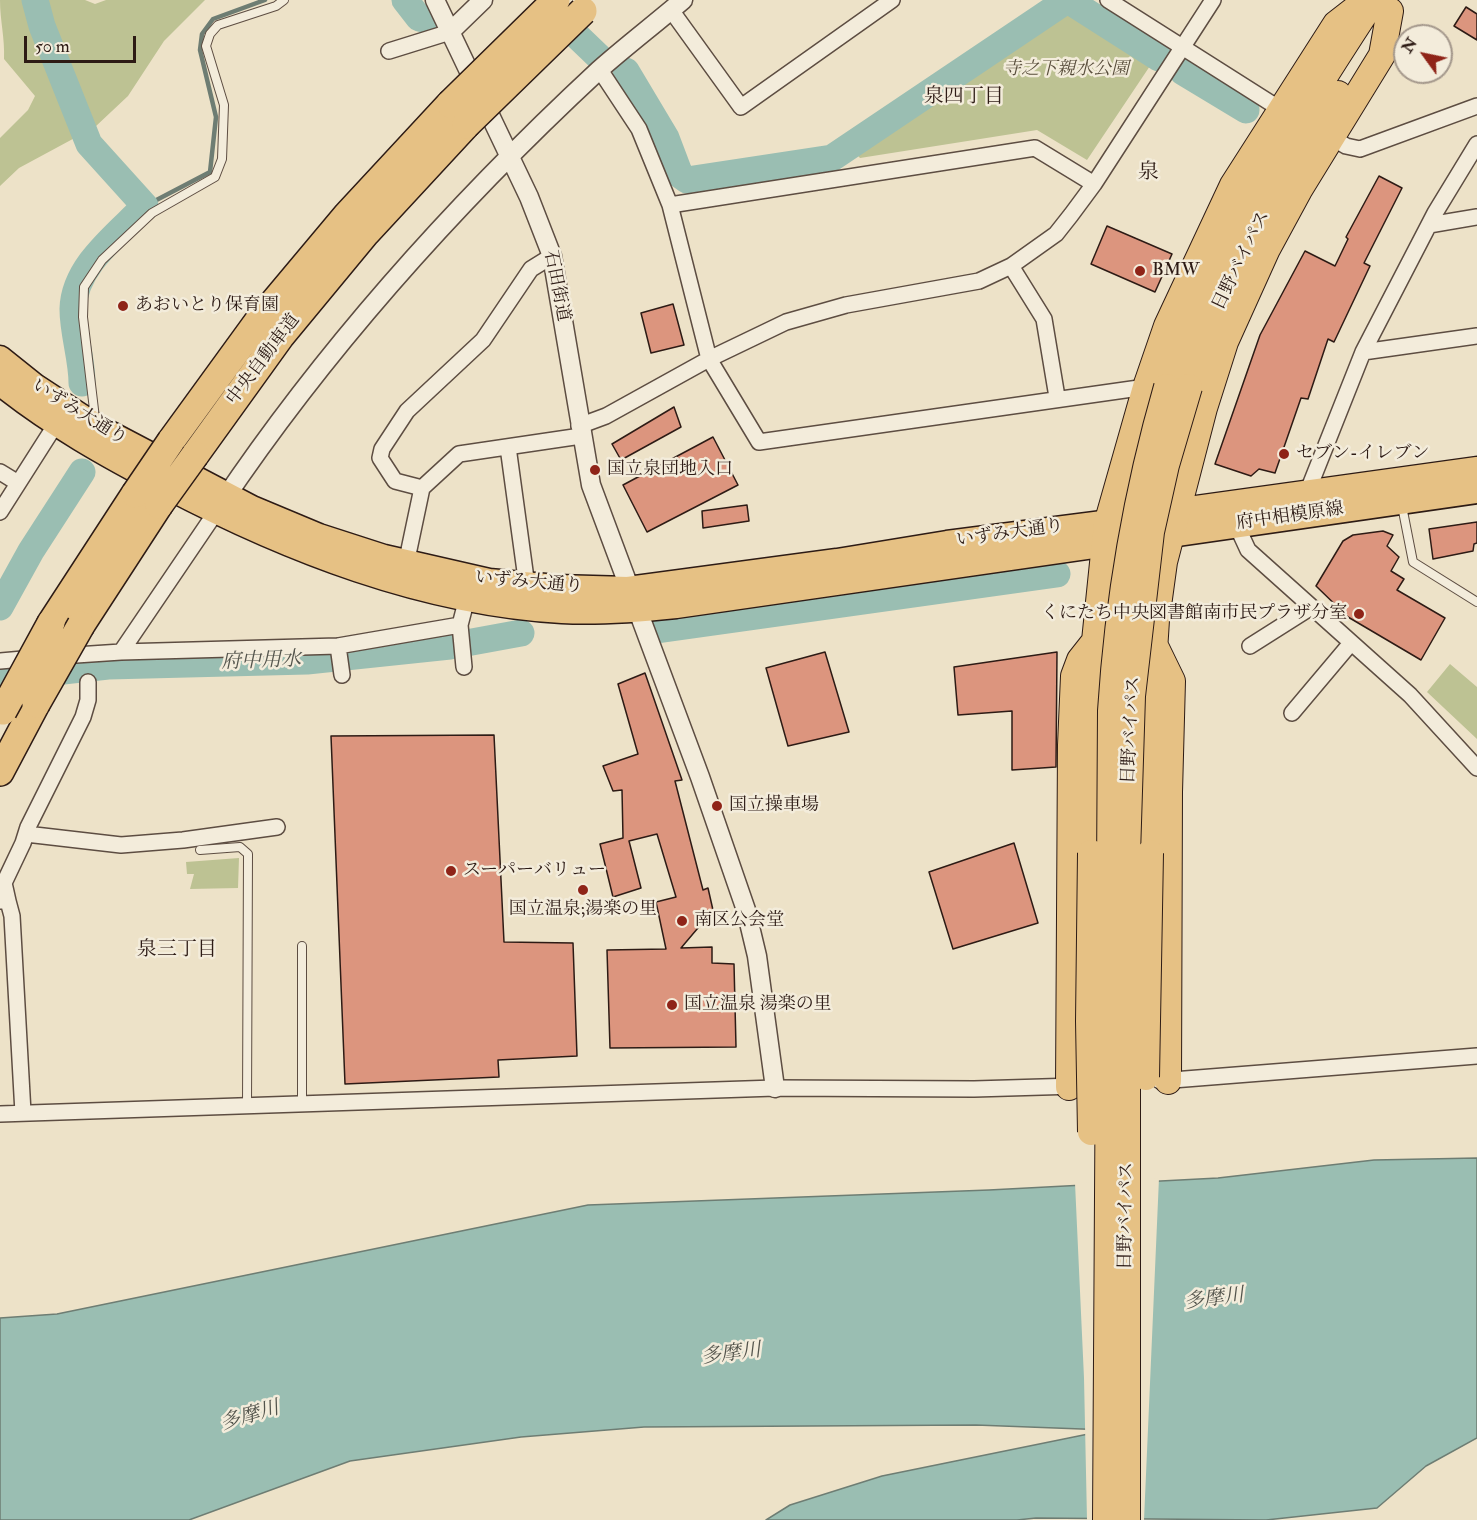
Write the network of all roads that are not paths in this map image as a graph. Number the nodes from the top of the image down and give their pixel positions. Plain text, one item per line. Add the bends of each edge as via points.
1 (284, 0) edge
2 (435, 0) edge
3 (483, 0) edge
4 (556, 0) edge
5 (892, 0) edge
6 (1108, 0) edge
7 (1213, 0) edge
8 (1367, 0) edge
9 (1387, 4) edge
10 (677, 5) edge
11 (589, 6) edge
12 (450, 32) junction
13 (1182, 48) junction
14 (389, 51) dead end
15 (600, 70) junction
16 (1477, 106) edge
17 (1280, 109) junction
18 (1331, 137) junction
19 (1477, 144) edge
20 (510, 158) junction
21 (1094, 184) junction
22 (670, 205) junction
23 (1477, 218) edge
24 (1429, 225) junction
25 (552, 256) junction
26 (1011, 266) junction
27 (1477, 336) edge
28 (1363, 352) junction
29 (0, 358) edge
30 (709, 359) junction
31 (0, 383) edge
32 (1167, 387) junction
33 (1057, 397) junction
34 (56, 424) junction
35 (96, 426) junction
36 (580, 431) junction
37 (508, 447) junction
38 (1477, 469) edge
39 (0, 472) edge
40 (18, 483) junction
41 (422, 488) junction
42 (1477, 491) edge
43 (1307, 493) junction
44 (1401, 501) junction
45 (221, 504) junction
46 (1177, 510) junction
47 (0, 512) edge
48 (1236, 524) junction
49 (1106, 535) junction
50 (1171, 535) junction
51 (406, 564) junction
52 (527, 586) junction
53 (467, 598) junction
54 (632, 599) junction
55 (1477, 602) edge
56 (1310, 608) junction
57 (460, 629) junction
58 (1095, 641) junction
59 (1154, 643) junction
60 (1352, 643) junction
61 (1250, 646) dead end
62 (121, 652) junction
63 (0, 661) edge
64 (464, 663) dead end
65 (88, 682) dead end
66 (1, 713) edge
67 (1292, 713) dead end
68 (1477, 768) edge
69 (0, 772) edge
70 (276, 827) dead end
71 (26, 834) junction
72 (200, 850) dead end
73 (4, 901) edge
74 (302, 946) dead end
75 (1477, 1056) edge
76 (1168, 1081) junction
77 (1069, 1087) junction
78 (775, 1088) junction
79 (302, 1104) junction
80 (247, 1106) junction
81 (23, 1113) junction
82 (0, 1114) edge
83 (1116, 1350) junction
84 (1106, 1520) edge
85 (1127, 1520) edge

1 - 35 lane via 218,25 210,34 206,46 224,105 222,159 215,177 152,213 102,260 84,287 83,317
2 - 12 street, 石田街道
3 - 12 street
4 - 66 highway, 中央自動車道, bridge via 450,104 259,320 135,494 51,623
5 - 10 street via 741,107
6 - 13 street
7 - 13 street
8 - 17 highway via 1336,24
9 - 18 highway via 1382,55
9 - 32 highway, 日野バイパス
10 - 15 street
11 - 69 highway, 中央自動車道, bridge via 466,125 366,233 280,337 159,505 81,625
12 - 14 street
12 - 20 street, 石田街道
13 - 17 street
13 - 21 street
15 - 20 street
15 - 22 street via 639,129
16 - 18 street via 1360,149
17 - 32 highway via 1233,184 1167,326
18 - 46 highway via 1267,249 1225,342
19 - 24 street
20 - 25 street, 石田街道
20 - 45 street via 356,325
21 - 22 street via 1035,148
21 - 26 street via 1056,234
22 - 30 street
23 - 24 street
24 - 28 street
25 - 36 street, 石田街道
25 - 41 street via 531,269 483,340 407,411 382,449 380,458 395,481
26 - 30 street via 979,281 846,305 786,322
26 - 33 street via 1044,319
27 - 28 street
28 - 43 street
29 - 35 main road, いずみ大通り
30 - 33 street via 759,442
30 - 36 street
31 - 34 main road, いずみ大通り
32 - 33 street
32 - 49 highway
32 - 83 highway, 日野バイパス, bridge via 1166,465 1151,532 1132,696 1127,854 1129,1096
34 - 40 street
34 - 45 main road, いずみ大通り via 124,465
35 - 45 main road, いずみ大通り
36 - 37 street
36 - 54 street, 石田街道 via 591,485
37 - 41 street via 459,454
37 - 52 street
38 - 43 main road, 府中相模原線
39 - 40 street
40 - 47 street
41 - 51 street
42 - 44 main road, 府中相模原線
43 - 46 main road, 府中相模原線
44 - 48 main road, 府中相模原線
44 - 55 lane via 1413,562
45 - 51 main road, いずみ大通り
45 - 53 main road, いずみ大通り via 316,555 406,584
45 - 62 street
46 - 49 main road, 府中相模原線
46 - 50 highway
48 - 50 main road, 府中相模原線
48 - 56 street via 1248,550
49 - 50 main road, 府中相模原線
49 - 54 main road, いずみ大通り
49 - 58 highway
50 - 59 highway
51 - 52 main road, いずみ大通り
52 - 54 main road, いずみ大通り
53 - 54 main road, いずみ大通り via 564,611
53 - 57 street
54 - 78 street, 石田街道 via 746,910 757,956
56 - 60 street
56 - 61 street
57 - 62 street via 340,660
57 - 64 street
58 - 77 highway via 1080,660 1074,676
58 - 83 highway, bridge via 1089,1021 1093,1203
59 - 76 highway via 1172,681
59 - 83 highway, bridge via 1145,1112 1140,1200
60 - 67 street
60 - 68 street via 1410,695
62 - 63 street
65 - 71 street via 83,717
70 - 71 street via 121,845
71 - 73 street via 4,883
72 - 80 lane via 240,847 248,854
73 - 81 street via 12,916
74 - 79 lane
75 - 76 street
76 - 77 street
77 - 78 street
78 - 79 street
79 - 80 street
80 - 81 street
81 - 82 street
83 - 84 highway, 日野バイパス, bridge
83 - 85 highway, 日野バイパス, bridge

